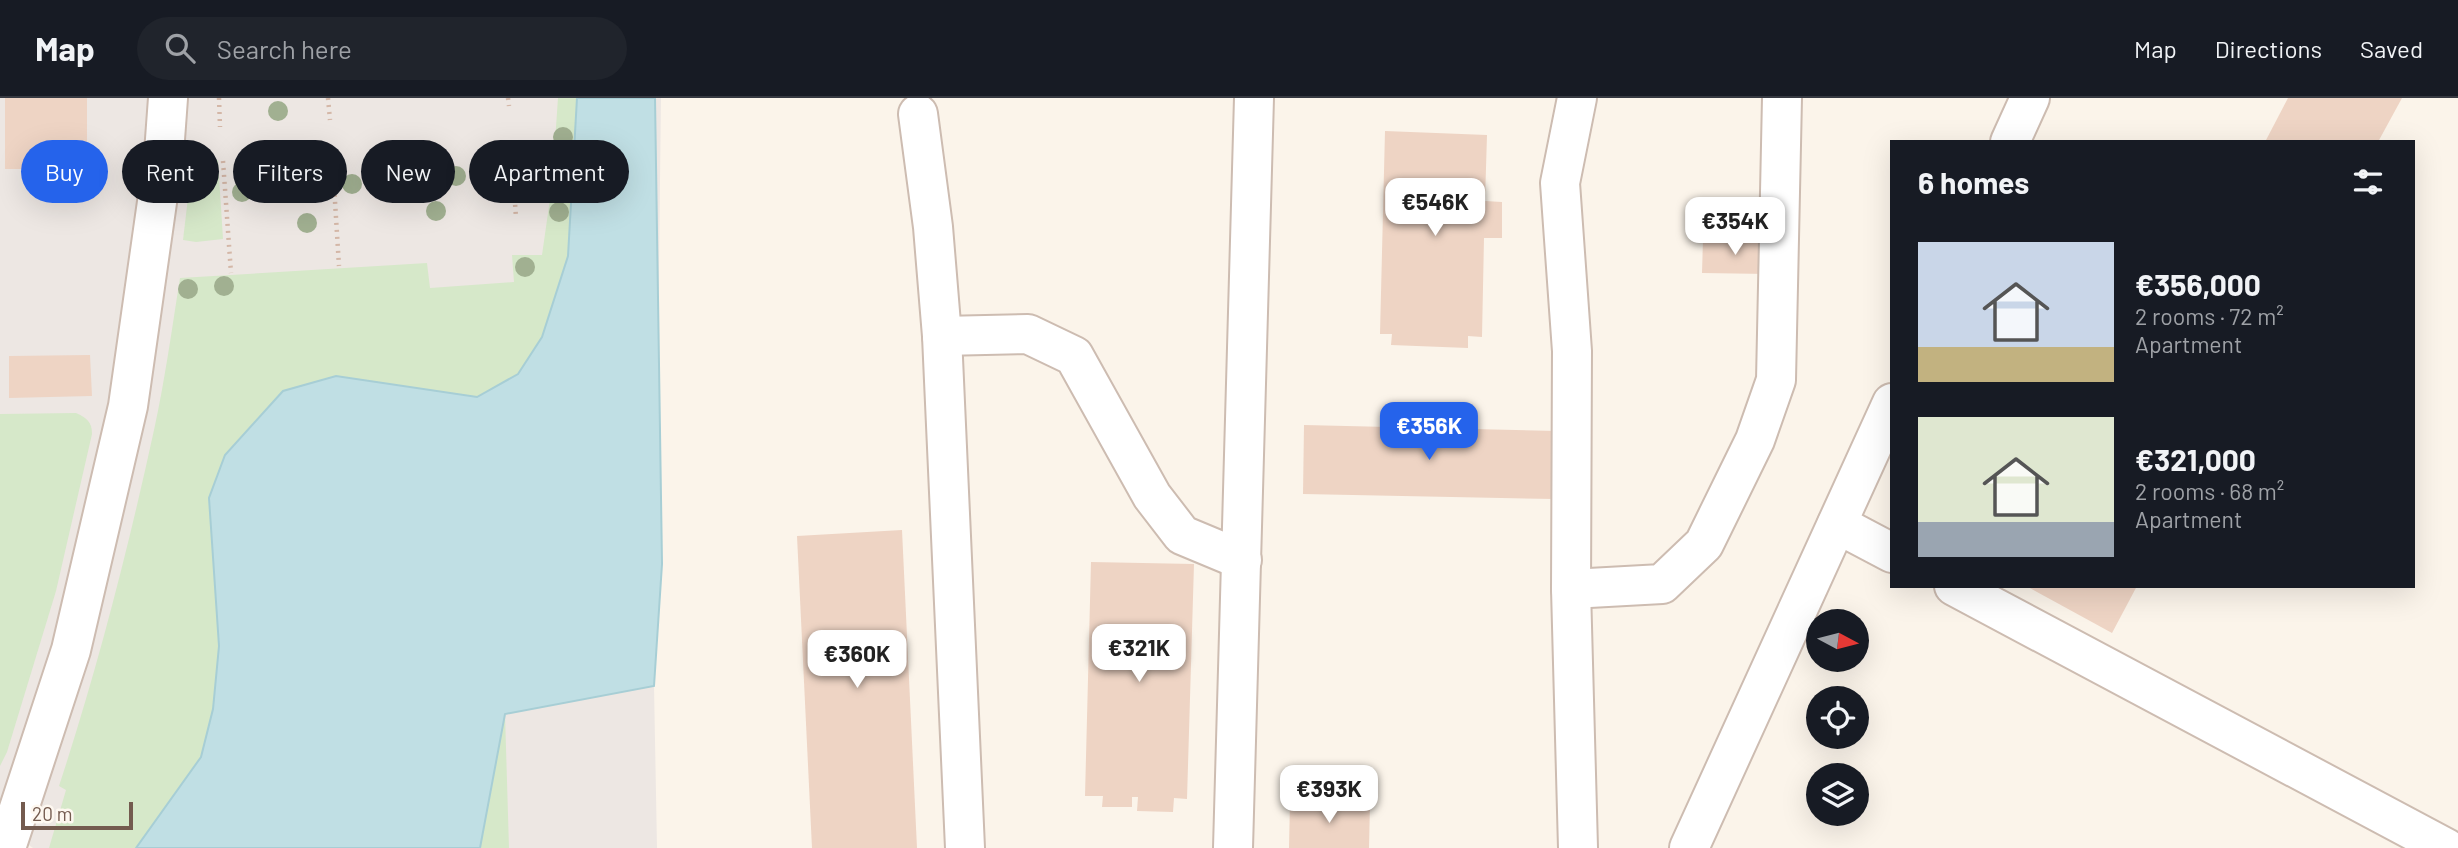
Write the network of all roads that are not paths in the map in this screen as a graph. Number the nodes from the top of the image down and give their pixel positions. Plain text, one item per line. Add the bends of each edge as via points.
1 (168, 98) edge
2 (1254, 98) edge
3 (1577, 98) edge
4 (1782, 98) edge
5 (2030, 98) edge
6 (918, 114) dead end
7 (2011, 140) edge
8 (942, 336) junction
9 (1890, 407) edge
10 (1837, 524) junction
11 (1890, 552) edge
12 (1242, 561) junction
13 (1958, 588) edge
14 (1571, 589) junction
15 (6, 848) edge
16 (965, 848) edge
17 (1233, 848) edge
18 (1578, 848) edge
19 (1689, 848) edge
20 (2446, 848) edge

1 - 15 lane via 128,406 71,650
2 - 12 lane
3 - 14 lane via 1560,183 1572,351
4 - 14 lane via 1776,380 1755,440 1704,544 1662,584
5 - 7 lane
6 - 8 lane
8 - 12 lane via 1028,334 1074,356 1152,496 1182,535
8 - 16 lane
9 - 10 lane
10 - 11 lane
10 - 19 lane
12 - 17 lane
13 - 20 lane
14 - 18 lane

